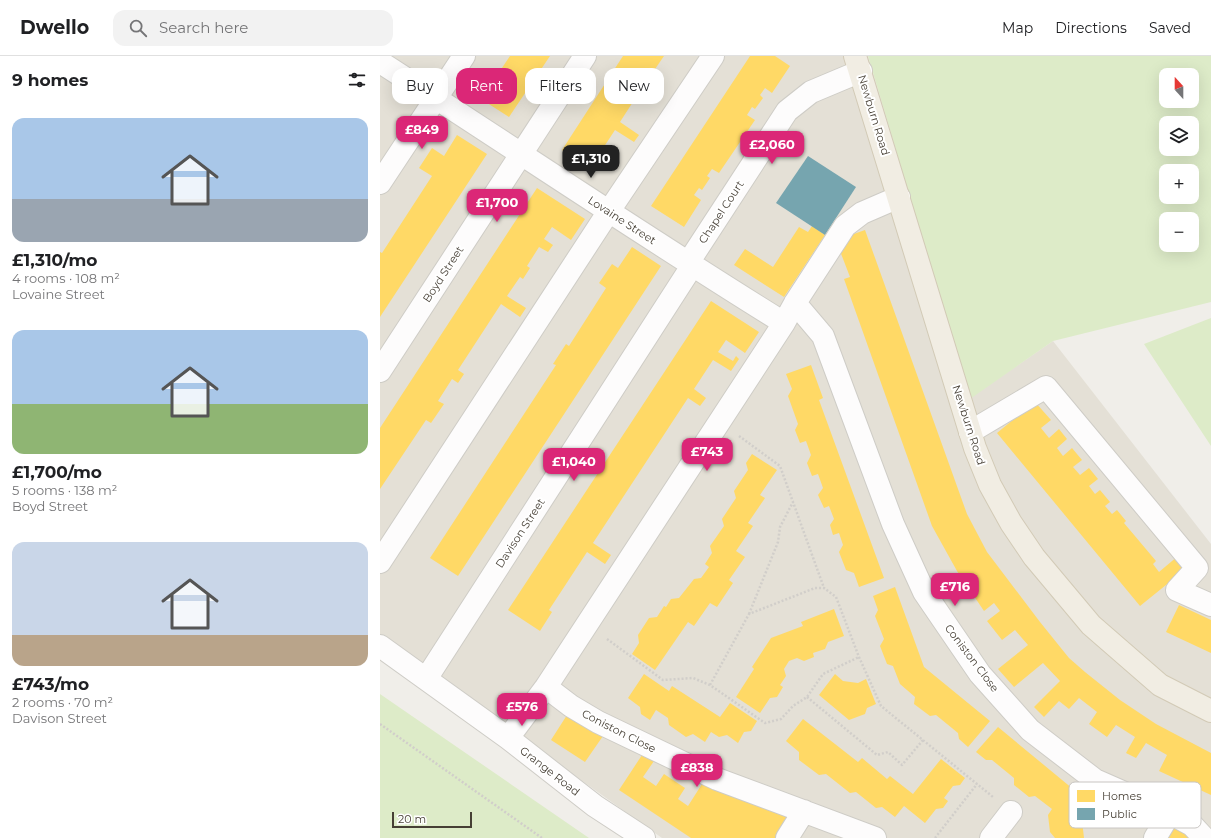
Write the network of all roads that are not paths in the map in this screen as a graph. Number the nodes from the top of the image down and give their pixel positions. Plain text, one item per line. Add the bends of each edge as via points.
1 (464, 56) edge
2 (585, 56) edge
3 (713, 56) edge
4 (380, 62) edge
5 (858, 64) edge
6 (392, 70) edge
7 (448, 80) edge
8 (432, 104) edge
9 (445, 104) edge
10 (522, 154) junction
11 (383, 173) edge
12 (898, 197) junction
13 (609, 211) junction
14 (690, 265) junction
15 (795, 303) junction
16 (784, 323) junction
17 (380, 371) edge
18 (970, 432) junction
19 (380, 562) edge
20 (1211, 605) edge
21 (380, 646) edge
22 (426, 679) junction
23 (546, 687) junction
24 (1211, 711) edge
25 (508, 738) junction
26 (1100, 782) edge
27 (804, 811) junction
28 (1011, 812) road end
29 (1161, 828) edge
30 (1195, 828) edge
31 (644, 838) edge
32 (788, 838) edge
33 (875, 838) edge
34 (990, 838) edge
35 (1155, 838) edge
36 (1204, 838) edge

1 - 7 street
2 - 10 street, Boyd Street
3 - 13 street
4 - 6 street, Lovaine Street
5 - 12 main road, Newburn Road
5 - 14 street, Chapel Court via 811,92 787,111
8 - 11 street
9 - 10 street, Lovaine Street
10 - 13 street, Lovaine Street
10 - 17 street, Boyd Street
12 - 15 street via 862,213 844,226
12 - 18 main road, Newburn Road
13 - 14 street, Lovaine Street
13 - 19 street
14 - 16 street, Lovaine Street
14 - 22 street, Davison Street
15 - 16 street
15 - 26 street, Coniston Close via 823,336 893,524 924,592 980,674 1030,730
16 - 23 street
18 - 20 street via 1046,387 1197,568 1177,590
18 - 24 main road, Newburn Road via 990,485 1011,523 1034,557 1081,614 1160,684
21 - 22 street, Grange Road
22 - 25 street, Grange Road
23 - 25 street
23 - 27 street, Coniston Close via 598,722 717,779
25 - 31 street, Grange Road via 595,806
27 - 32 street
27 - 33 street, Coniston Close
28 - 34 street
29 - 35 street
30 - 36 street, Coniston Close

